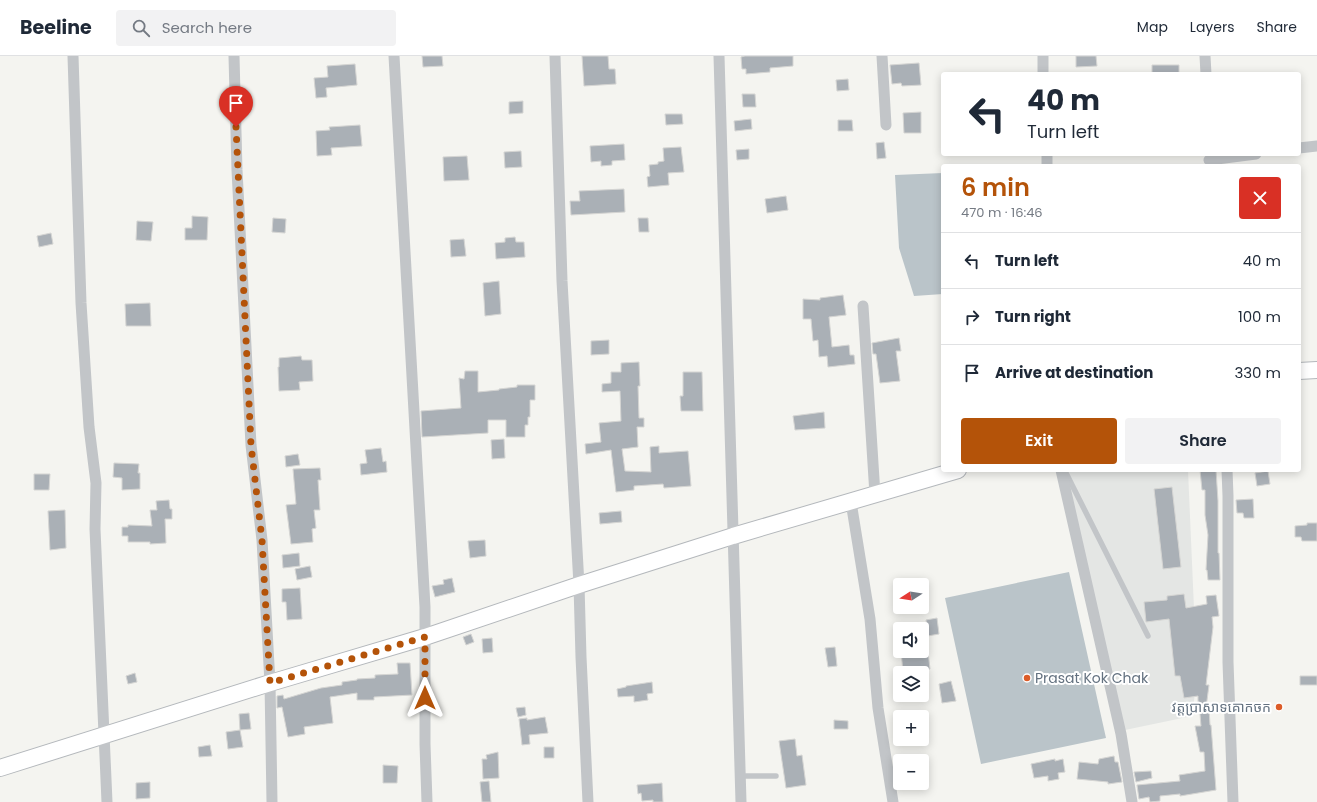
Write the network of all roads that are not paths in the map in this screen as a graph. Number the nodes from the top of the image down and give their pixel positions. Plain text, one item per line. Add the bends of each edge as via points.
1 (74, 56) edge
2 (234, 56) edge
3 (394, 56) edge
4 (555, 56) edge
5 (719, 56) edge
6 (882, 56) edge
7 (1043, 56) edge
8 (1205, 56) edge
9 (1043, 72) edge
10 (1206, 72) edge
11 (886, 125) dead end
12 (1317, 146) edge
13 (1301, 148) edge
14 (1240, 156) edge
15 (1209, 160) edge
16 (863, 306) dead end
17 (1317, 370) edge
18 (1301, 371) edge
19 (951, 472) edge
20 (1062, 472) edge
21 (1063, 472) edge
22 (1227, 472) edge
23 (875, 495) junction
24 (851, 502) junction
25 (733, 536) junction
26 (579, 585) junction
27 (1148, 636) dead end
28 (425, 637) junction
29 (270, 683) junction
30 (104, 735) junction
31 (0, 768) edge
32 (740, 776) junction
33 (776, 776) dead end
34 (107, 802) edge
35 (272, 802) edge
36 (427, 802) edge
37 (588, 802) edge
38 (741, 802) edge
39 (892, 802) edge
40 (1132, 802) edge
41 (1233, 802) edge

1 - 30 street via 81,303 89,427 96,483 95,529
2 - 29 street via 251,445 262,540
3 - 28 street
4 - 26 street via 562,281
5 - 25 street
6 - 11 street
7 - 9 street
8 - 10 street
12 - 13 street
14 - 15 street
16 - 23 street
17 - 18 street
19 - 23 street
20 - 40 street via 1121,734
21 - 27 lane
22 - 41 street via 1228,662
23 - 24 street
24 - 25 street
24 - 39 street via 870,619 878,708
25 - 26 street
25 - 32 street
26 - 28 street
26 - 37 street
28 - 29 street
28 - 36 street
29 - 30 street
29 - 35 street
30 - 31 street
30 - 34 street
32 - 33 lane
32 - 38 street

